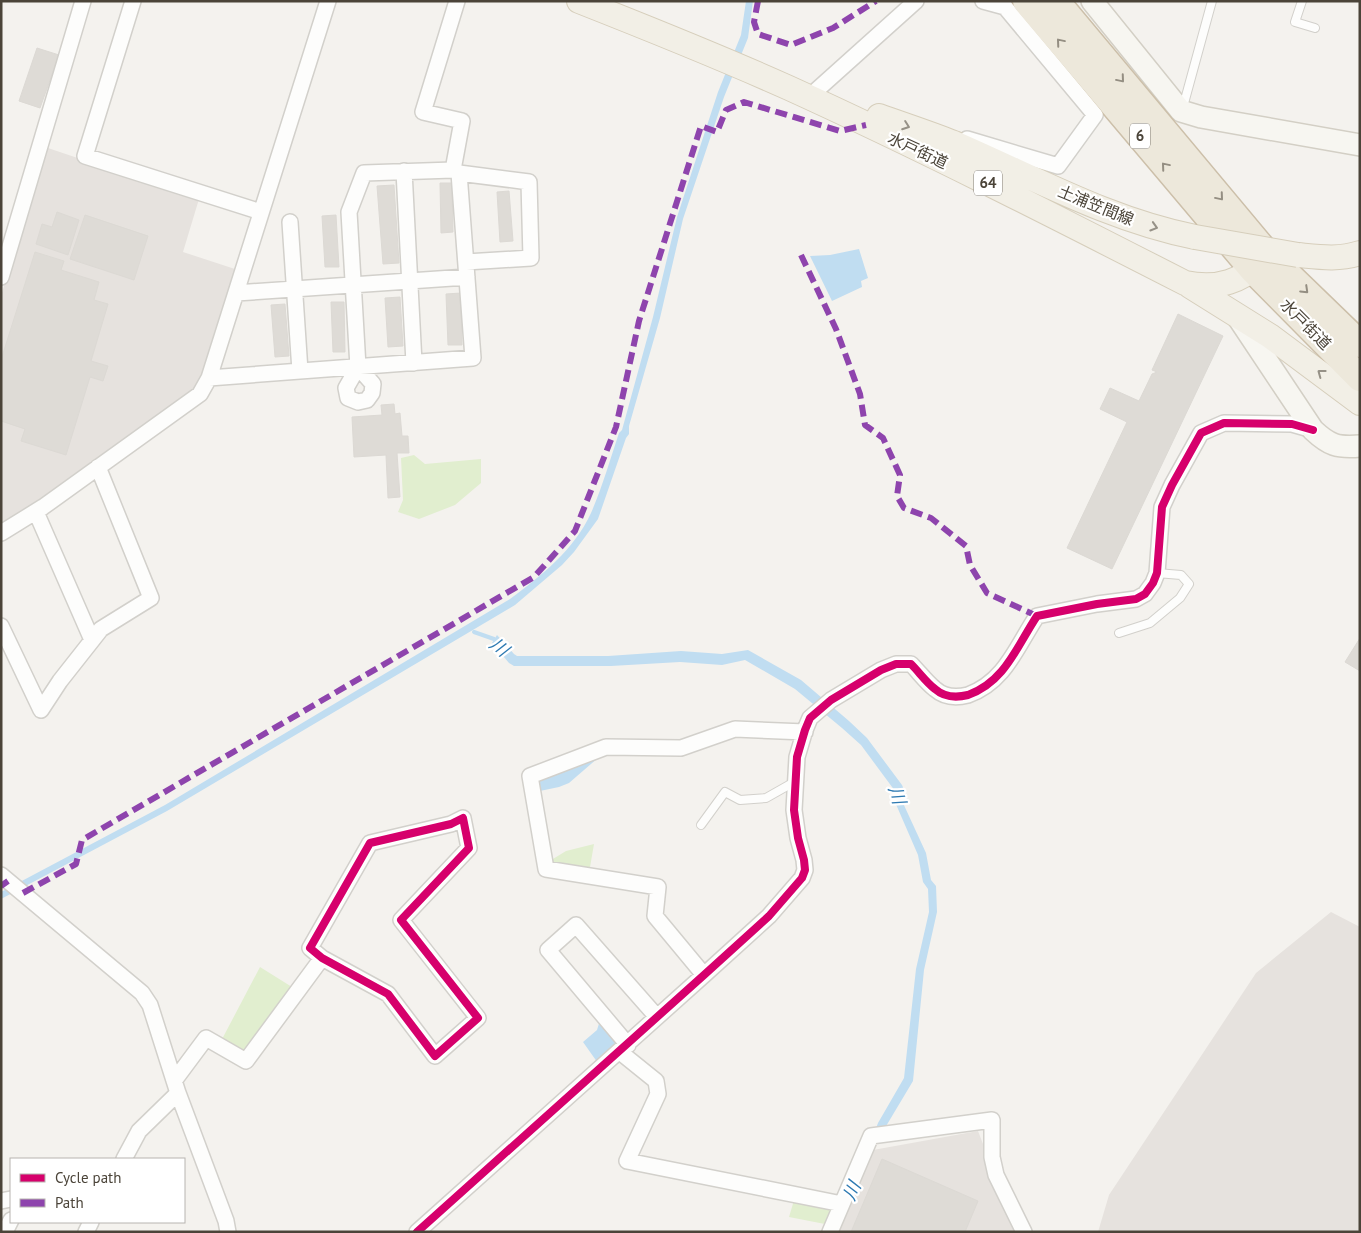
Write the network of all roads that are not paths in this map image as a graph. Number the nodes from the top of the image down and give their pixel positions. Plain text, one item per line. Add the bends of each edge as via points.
1 (83, 1) edge
2 (133, 1) edge
3 (328, 1) edge
4 (456, 1) edge
5 (580, 1) edge
6 (916, 1) edge
7 (983, 1) edge
8 (1026, 1) edge
9 (1056, 1) edge
10 (1092, 1) edge
11 (1212, 1) edge
12 (1302, 1) edge
13 (1315, 28) dead end
14 (809, 97) junction
15 (1181, 111) junction
16 (842, 114) junction
17 (953, 143) junction
18 (1360, 145) edge
19 (404, 172) junction
20 (456, 172) junction
21 (261, 212) junction
22 (290, 222) dead end
23 (1360, 253) edge
24 (466, 262) junction
25 (1261, 263) junction
26 (1, 277) edge
27 (467, 277) junction
28 (410, 281) junction
29 (1185, 283) junction
30 (354, 284) junction
31 (294, 289) junction
32 (236, 293) junction
33 (1236, 314) junction
34 (1360, 344) edge
35 (414, 363) junction
36 (358, 367) junction
37 (300, 371) junction
38 (209, 378) junction
39 (1360, 378) edge
40 (1360, 402) edge
41 (1313, 430) junction
42 (1360, 446) edge
43 (98, 467) junction
44 (36, 512) junction
45 (1, 533) edge
46 (1157, 573) junction
47 (1, 626) edge
48 (1119, 634) dead end
49 (92, 640) junction
50 (805, 732) junction
51 (796, 781) junction
52 (701, 825) dead end
53 (1, 875) edge
54 (322, 958) junction
55 (704, 975) junction
56 (657, 1017) junction
57 (624, 1048) junction
58 (176, 1087) junction
59 (125, 1158) edge
60 (842, 1204) junction
61 (228, 1232) edge
62 (417, 1232) edge
63 (830, 1232) edge
64 (1024, 1232) edge

1 - 26 street
2 - 21 street via 85,156
3 - 21 street
4 - 20 street via 423,112 462,121
5 - 14 main road, 水戸街道 / 64
6 - 14 street
7 - 17 street via 1005,7 1095,115 1058,166 968,139
25 -> 8 highway, 6
9 -> 25 highway, 6
10 - 15 street
11 - 15 lane
12 - 13 lane via 1295,22
14 - 16 main road, 水戸街道 / 64
15 - 18 street
16 -> 17 main road, 土浦笠間線 / 64 via 870,113
16 - 29 main road, 水戸街道 / 64 via 980,179
17 -> 23 main road, 土浦笠間線 / 64, bridge via 1100,209 1152,227 1298,255 1336,258
19 - 20 street
19 - 28 street
19 - 30 street via 364,173 349,212
20 - 24 street
20 - 24 street via 530,182 531,258
21 - 32 street
22 - 31 street
24 - 27 street
25 - 29 main road, 水戸街道 / 64 via 1239,278 1215,286
25 -> 34 highway, 水戸街道 / 6
25 - 39 highway, 水戸街道 / 6
27 - 28 street
27 - 35 street via 473,358
28 - 30 street
28 - 35 street
29 - 33 main road
30 - 31 street
30 - 36 street
31 - 32 street
31 - 37 street
32 - 38 street
40 -> 33 main road
33 - 41 street
35 - 36 street
36 - 37 street
37 - 38 street
38 - 43 street via 200,394
41 - 42 street via 1326,442 1346,448
41 - 46 street via 1292,424 1224,423 1201,433 1162,507
43 - 44 street
43 - 49 street via 152,598 101,629
44 - 45 street
44 - 49 street
46 - 48 lane via 1181,575 1189,584 1180,598 1150,623
46 - 50 street via 1145,594 1136,599 1037,616 1003,670 993,682 973,693 958,698 946,695 935,690 911,664 896,664 880,670 831,700 810,718
47 - 49 street via 41,710
50 - 51 street via 797,757
50 - 55 street via 735,729 681,748 606,747 530,776 546,869 658,887 655,916
51 - 52 lane via 766,798 740,800 725,792
51 - 55 street via 794,810 805,870 802,878 769,916
53 - 58 street via 142,993 150,1005
54 - 54 street via 310,948 370,843 451,824 463,818 470,848 402,920 478,1018 435,1056 388,994
54 - 58 street via 246,1061 206,1038
55 - 56 street
56 - 57 street
56 - 57 street via 576,925 548,950
57 - 60 street via 656,1080 658,1094 627,1161
57 - 62 street
58 - 59 street via 139,1131
58 - 61 street
60 - 63 street
60 - 64 street via 870,1136 992,1120 992,1157 996,1175

